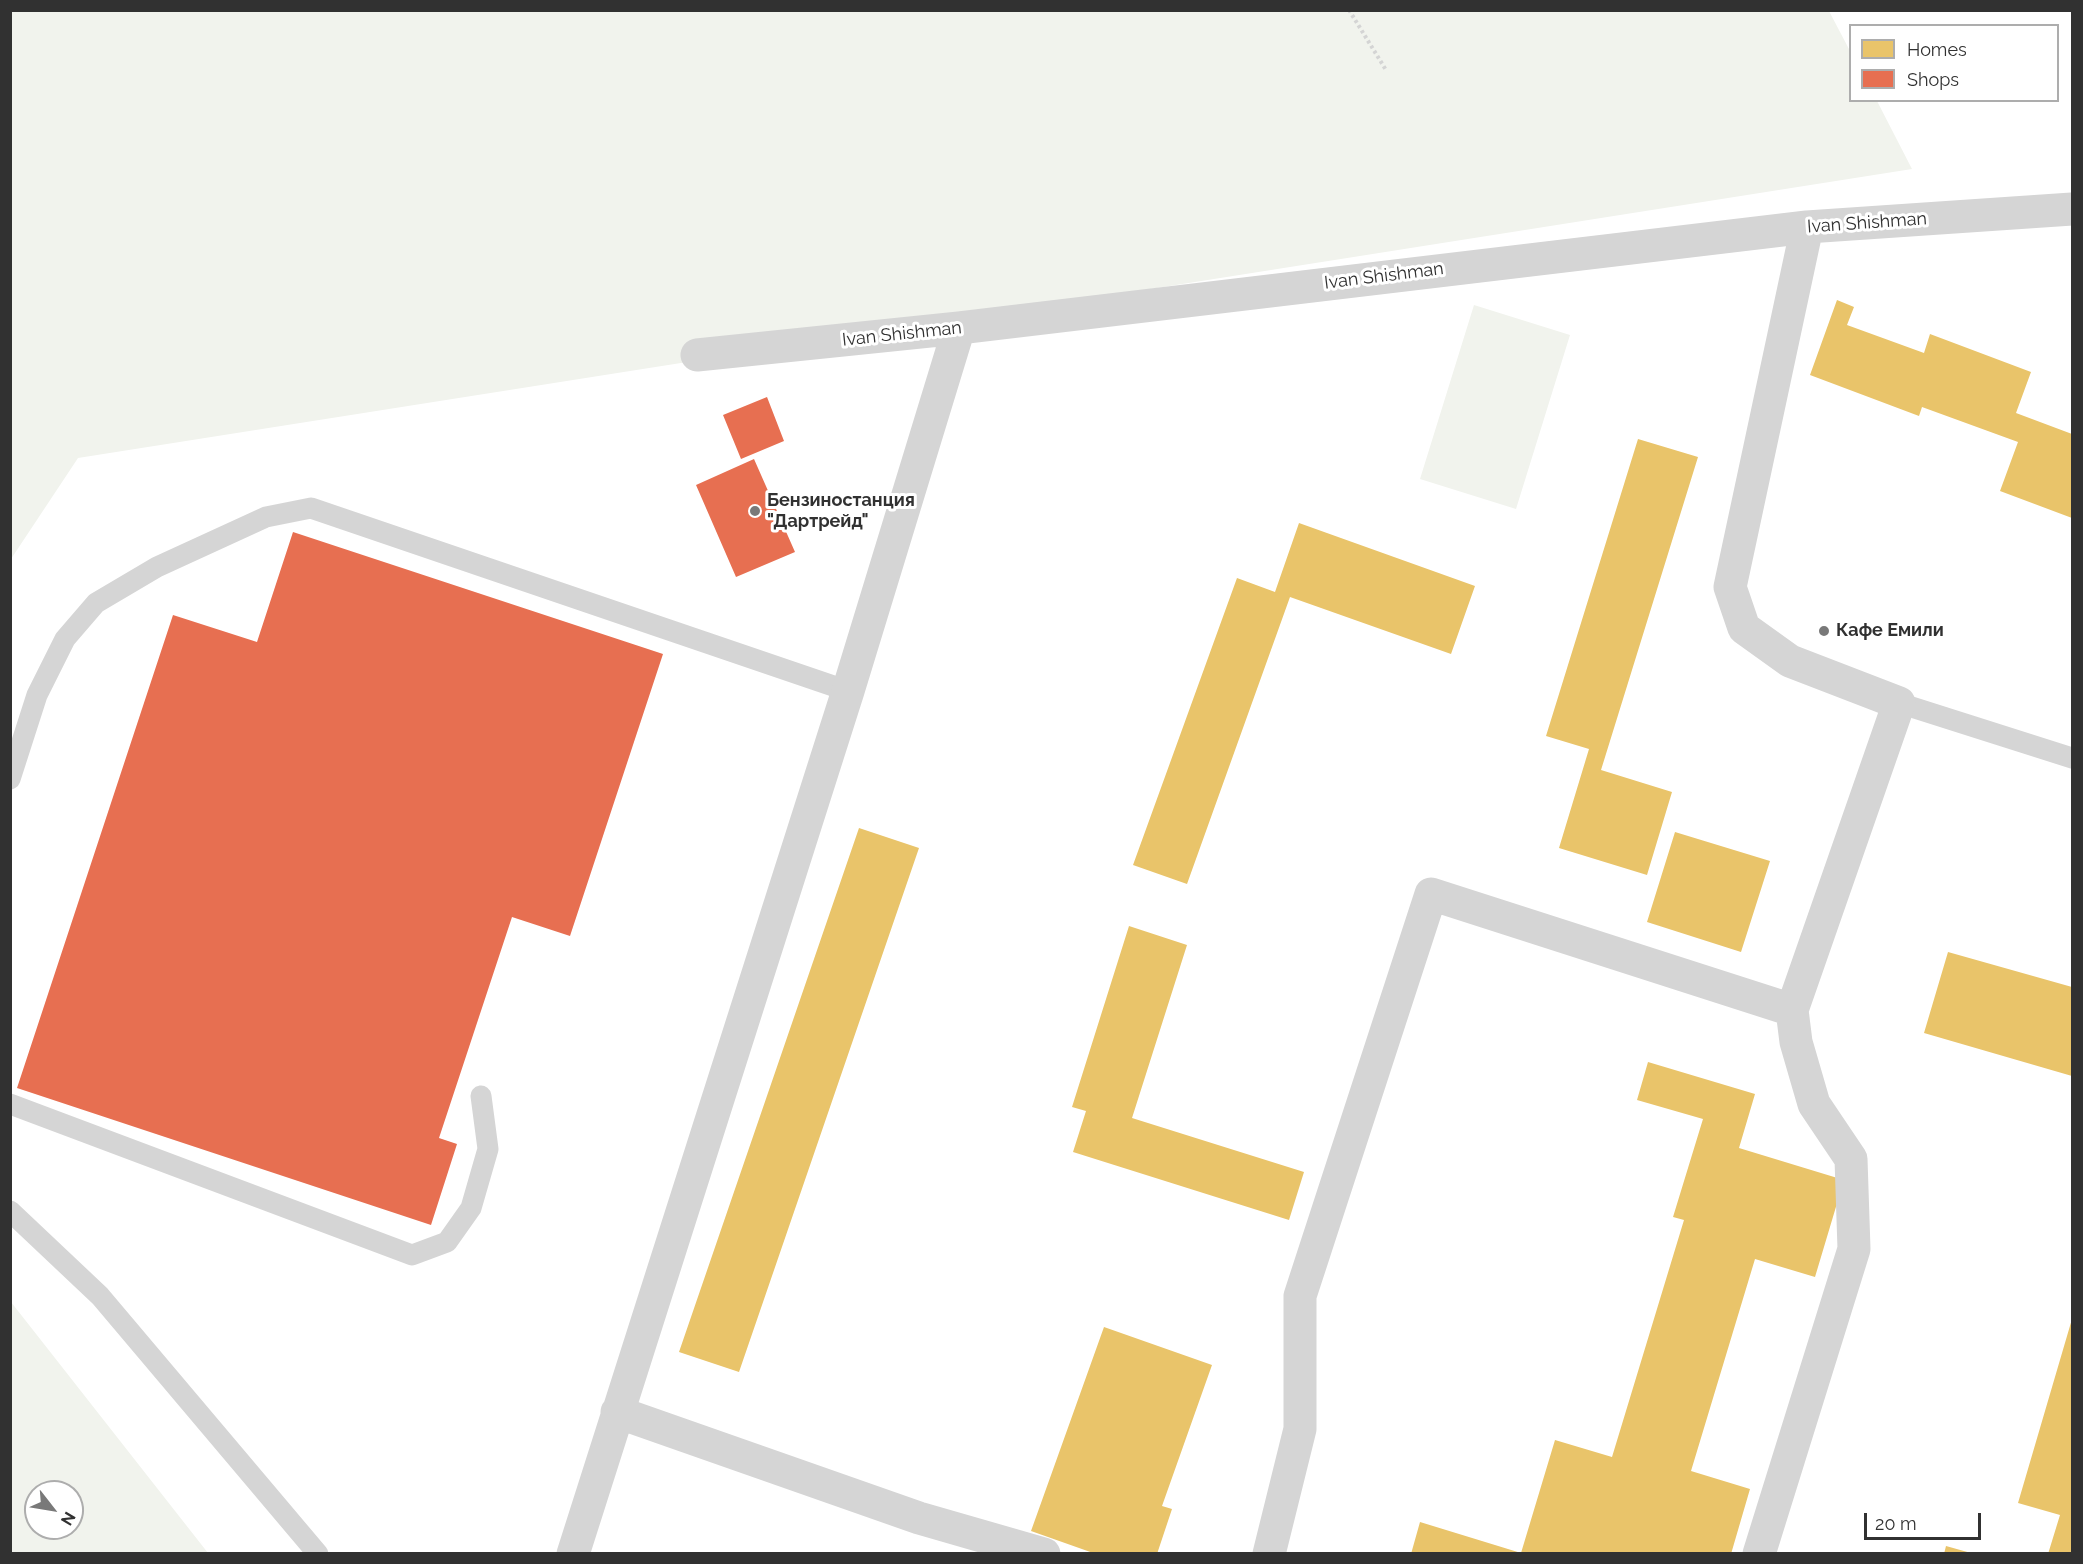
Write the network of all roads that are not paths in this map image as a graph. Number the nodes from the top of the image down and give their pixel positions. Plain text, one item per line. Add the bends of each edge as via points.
1 (2073, 209) edge
2 (1807, 227) junction
3 (959, 328) junction
4 (697, 355) dead end
5 (848, 691) junction
6 (1899, 703) junction
7 (2073, 758) edge
8 (10, 780) edge
9 (1792, 1010) junction
10 (481, 1096) dead end
11 (10, 1104) edge
12 (10, 1211) edge
13 (617, 1412) junction
14 (318, 1554) edge
15 (573, 1554) edge
16 (1044, 1554) edge
17 (1269, 1554) edge
18 (1759, 1554) edge

1 - 2 street, Ivan Shishman
2 - 3 street, Ivan Shishman
2 - 6 street via 1730,587 1744,627 1790,661
3 - 4 street, Ivan Shishman
3 - 5 street
5 - 8 lane via 311,508 266,517 157,567 96,603 65,639 37,695
5 - 13 street
6 - 7 lane
6 - 9 street
9 - 17 street via 1431,894 1300,1296 1300,1429
9 - 18 street via 1796,1042 1814,1104 1851,1159 1854,1250
10 - 11 lane via 488,1149 471,1208 447,1242 412,1255
12 - 14 lane via 100,1296
13 - 15 street
13 - 16 street via 919,1518

